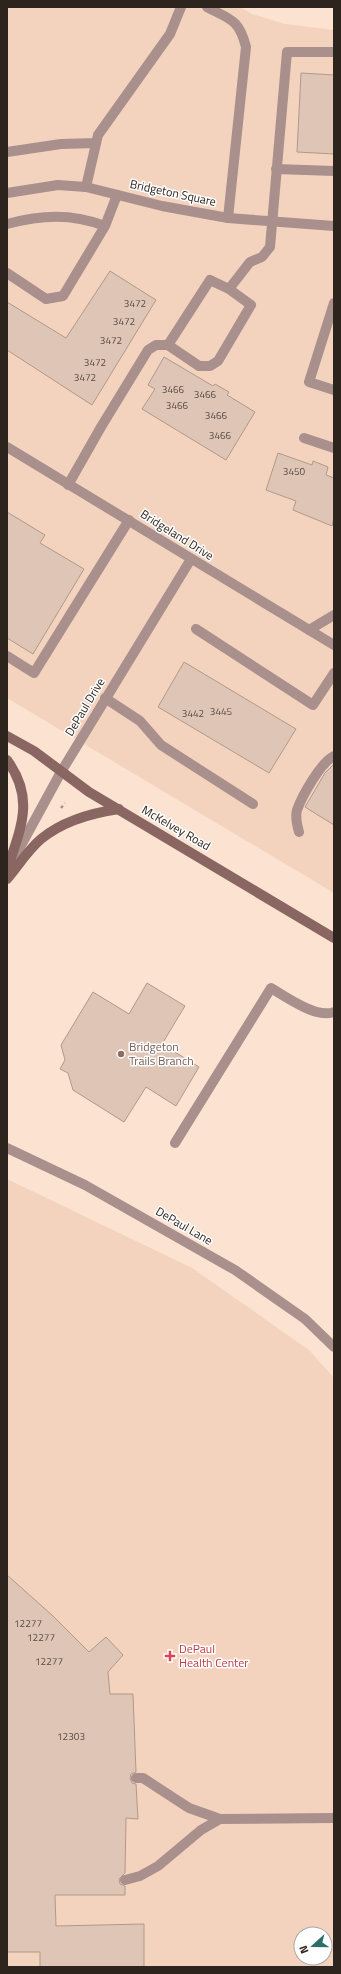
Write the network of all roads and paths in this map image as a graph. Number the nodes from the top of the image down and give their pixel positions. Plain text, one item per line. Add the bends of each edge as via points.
1 (181, 7) edge
2 (207, 7) edge
3 (334, 52) edge
4 (95, 143) junction
5 (7, 152) edge
6 (276, 169) junction
7 (334, 171) edge
8 (86, 187) junction
9 (7, 193) edge
10 (117, 195) junction
11 (228, 218) junction
12 (272, 222) junction
13 (7, 224) edge
14 (105, 226) junction
15 (334, 226) edge
16 (7, 273) edge
17 (229, 289) junction
18 (334, 303) edge
19 (168, 345) junction
20 (334, 390) edge
21 (304, 438) dead end
22 (7, 446) edge
23 (334, 448) edge
24 (68, 485) junction
25 (129, 520) junction
26 (191, 559) junction
27 (334, 615) edge
28 (196, 629) dead end
29 (309, 630) junction
30 (334, 645) edge
31 (7, 656) edge
32 (334, 672) edge
33 (105, 698) junction
34 (7, 736) edge
35 (334, 756) edge
36 (7, 760) edge
37 (61, 772) junction
38 (64, 803) dead end
39 (253, 804) dead end
40 (56, 805) dead end
41 (61, 808) junction
42 (119, 809) junction
43 (66, 811) dead end
44 (299, 832) dead end
45 (8, 867) edge
46 (7, 879) edge
47 (334, 938) edge
48 (334, 1012) edge
49 (175, 1143) dead end
50 (7, 1148) edge
51 (334, 1347) edge
52 (136, 1778) dead end
53 (334, 1818) edge
54 (220, 1819) junction
55 (125, 1880) dead end

1 - 4 street via 170,34 98,135
2 - 11 street via 237,24 242,31 246,47
3 - 6 street via 287,52
4 - 5 street via 61,144
4 - 8 street
6 - 7 street
6 - 12 street
8 - 9 street, Bridgeton Square via 58,185
8 - 10 street, Bridgeton Square
10 - 11 street, Bridgeton Square via 169,208
10 - 14 street
11 - 12 street, Bridgeton Square
12 - 15 street, Bridgeton Square
12 - 17 street via 270,247 262,256 250,262
13 - 14 street via 34,218 72,216
14 - 16 street via 63,296 46,299
17 - 19 street via 210,280
17 - 19 street via 251,304 218,361 210,366 199,366
18 - 20 street via 309,382
19 - 24 street via 156,345 148,350
21 - 23 street
22 - 24 street, Bridgeland Drive
24 - 25 street, Bridgeland Drive
25 - 26 street, Bridgeland Drive
25 - 31 street via 34,673
26 - 29 street, Bridgeland Drive
26 - 33 street, DePaul Drive
27 - 29 street
28 - 32 street via 313,705
29 - 30 street, Bridgeland Drive
33 - 37 street, DePaul Drive
33 - 39 street via 140,721 161,745
34 - 37 street, McKelvey Road via 34,751
35 - 44 street via 319,769 297,811 296,822
36 - 45 street via 14,770 23,798 23,821
37 - 42 street, McKelvey Road
37 - 45 street, DePaul Drive
38 - 41 path
40 - 41 path
41 - 43 path
42 - 46 street via 97,812 56,828 40,840
42 - 47 street, McKelvey Road
48 - 49 street via 327,1015 308,1008 271,988
50 - 51 street, DePaul Lane via 85,1185 235,1270 305,1319
52 - 54 street via 143,1778 189,1808
53 - 54 street
54 - 55 street via 201,1830 158,1866 140,1876

